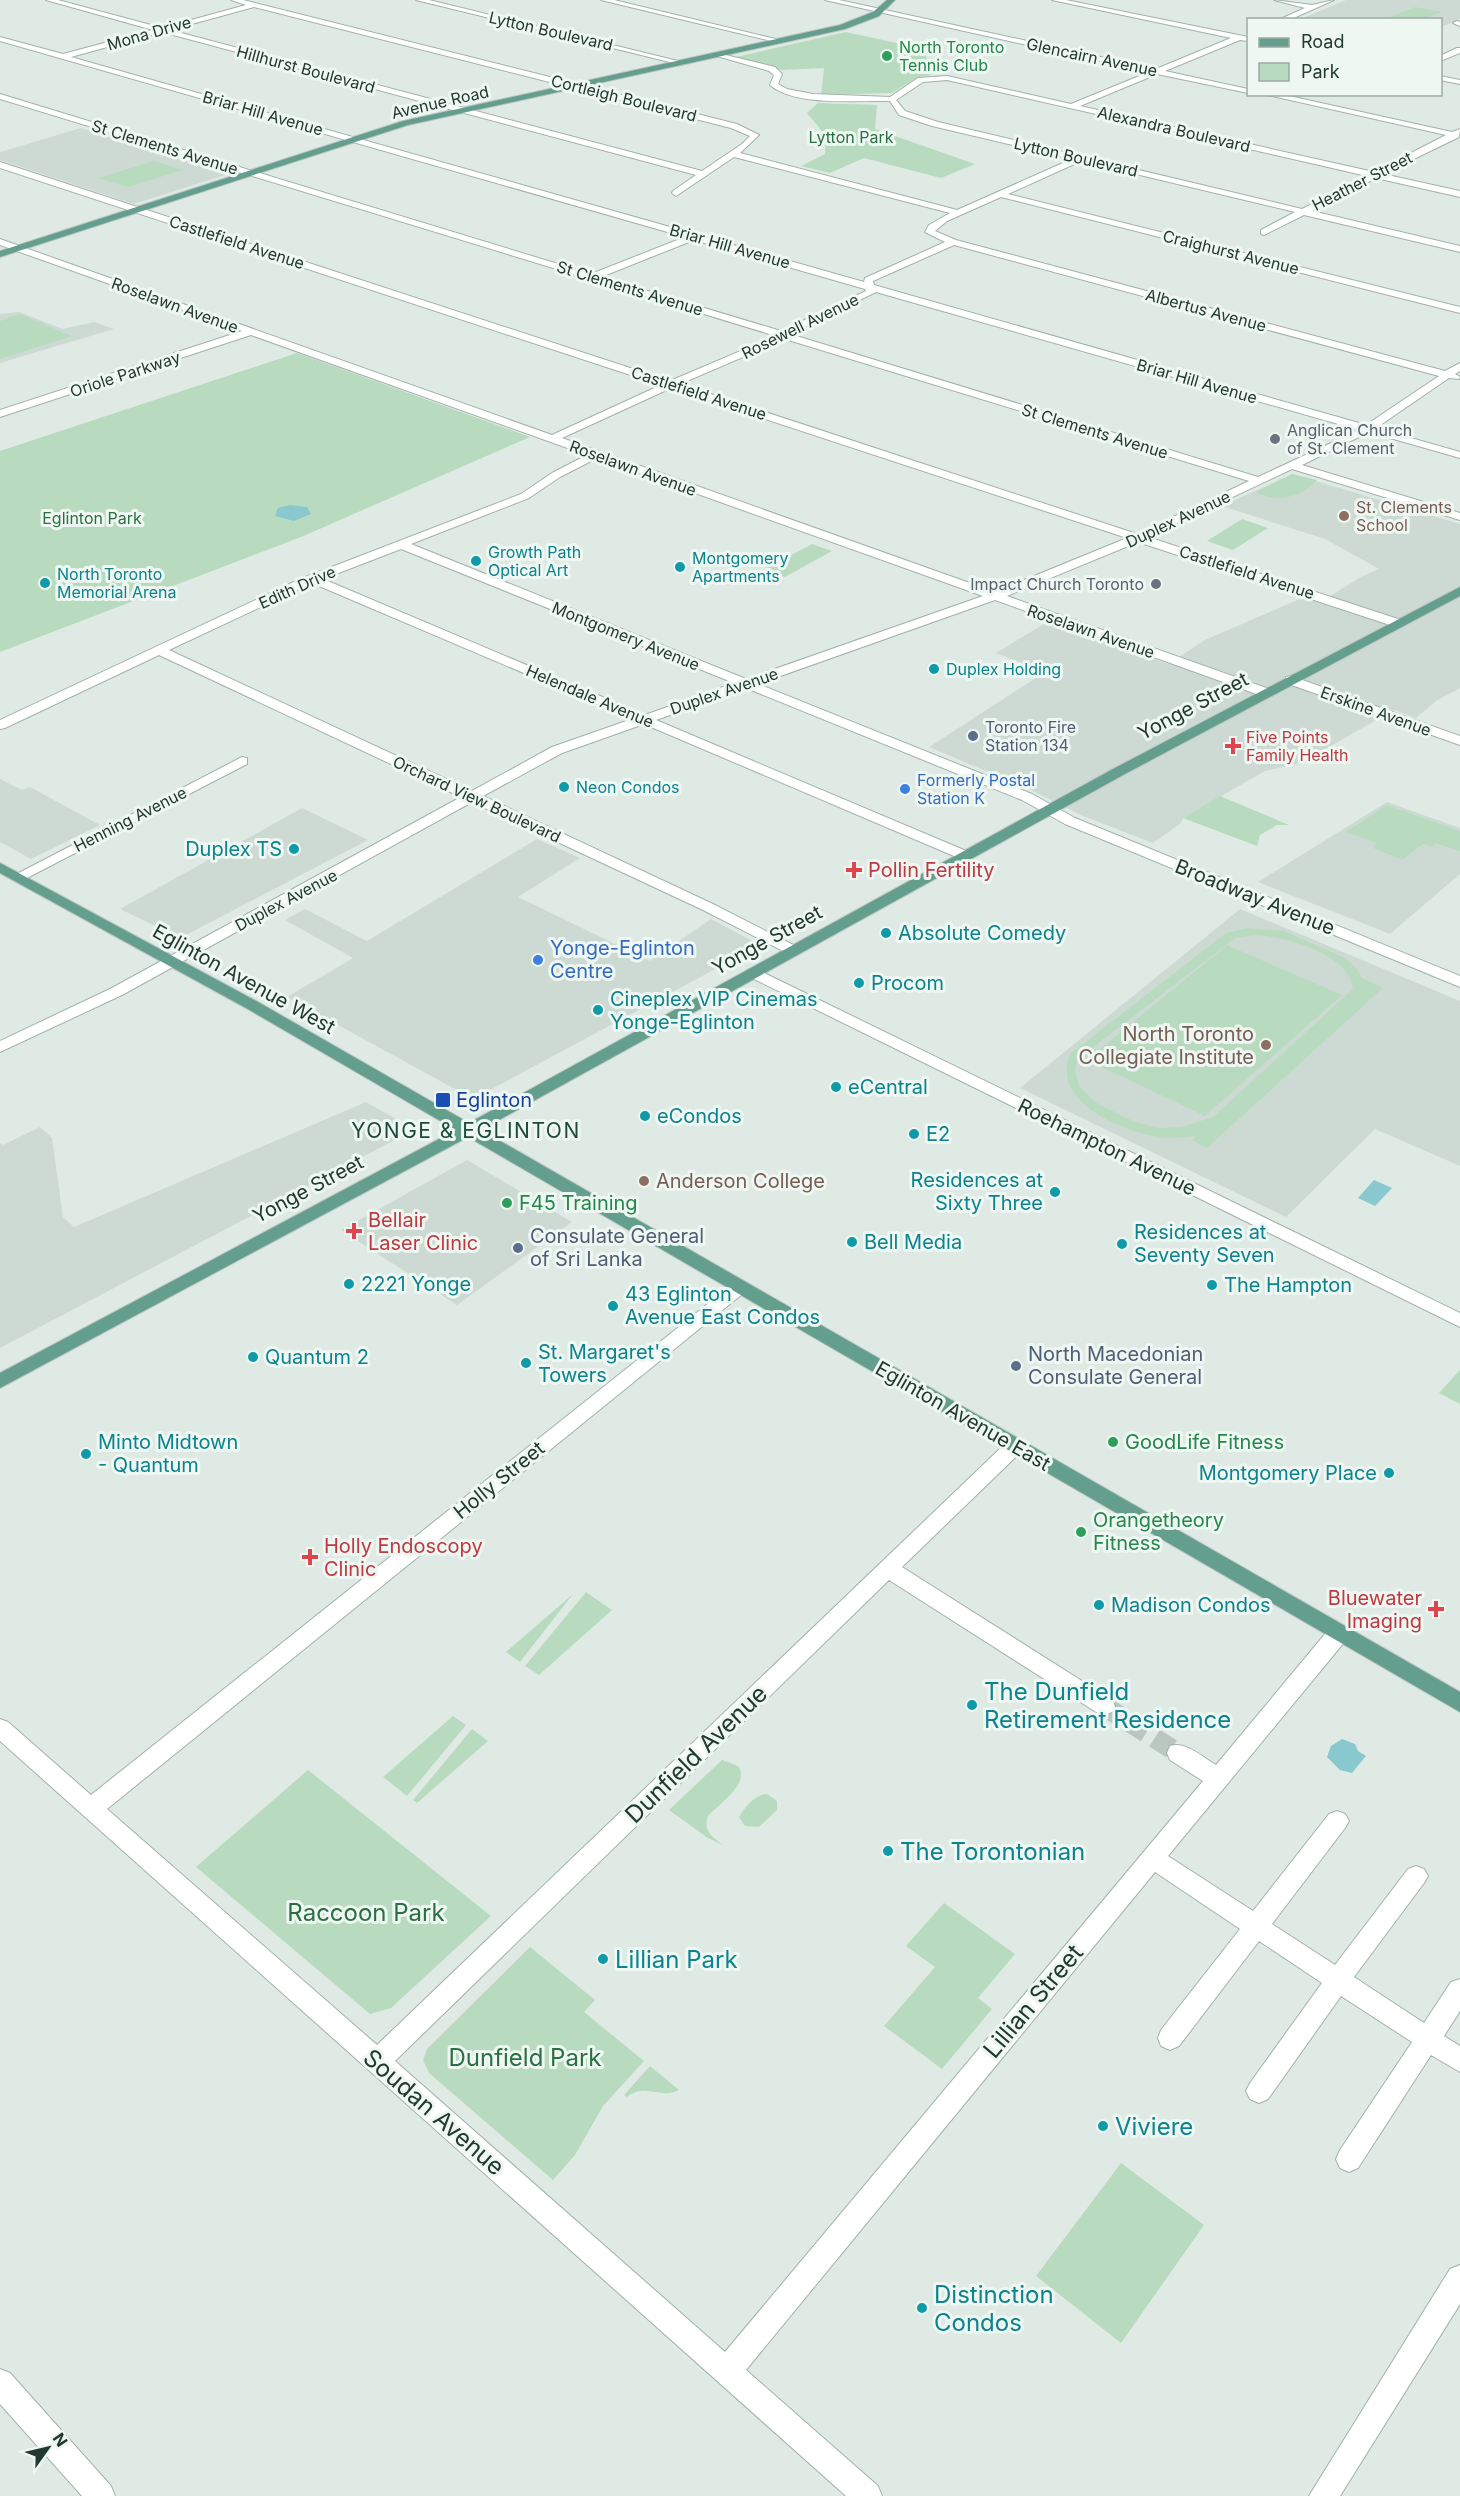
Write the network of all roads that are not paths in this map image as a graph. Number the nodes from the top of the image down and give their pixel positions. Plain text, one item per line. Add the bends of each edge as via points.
1 (50, 0) edge
2 (235, 0) edge
3 (272, 0) edge
4 (420, 0) edge
5 (605, 0) edge
6 (829, 0) edge
7 (891, 0) edge
8 (1056, 0) edge
9 (1278, 0) edge
10 (1330, 0) edge
11 (253, 5) junction
12 (1313, 7) junction
13 (881, 11) junction
14 (1286, 18) edge
15 (161, 30) junction
16 (1247, 33) edge
17 (1238, 37) junction
18 (0, 39) edge
19 (1247, 39) edge
20 (780, 41) junction
21 (1460, 50) edge
22 (717, 56) junction
23 (62, 57) junction
24 (1442, 58) edge
25 (682, 63) junction
26 (1156, 71) junction
27 (1442, 78) edge
28 (1460, 82) edge
29 (576, 86) junction
30 (1247, 91) edge
31 (0, 96) edge
32 (1277, 96) edge
33 (892, 99) junction
34 (1072, 106) junction
35 (463, 111) junction
36 (1458, 134) edge
37 (356, 140) junction
38 (732, 154) junction
39 (1082, 158) junction
40 (0, 165) edge
41 (252, 173) junction
42 (702, 174) junction
43 (1376, 175) junction
44 (676, 193) dead end
45 (1460, 194) edge
46 (1003, 195) junction
47 (137, 210) junction
48 (1304, 211) junction
49 (959, 213) junction
50 (1264, 232) dead end
51 (695, 236) junction
52 (0, 242) edge
53 (953, 242) junction
54 (18, 249) junction
55 (1460, 249) edge
56 (0, 254) edge
57 (591, 277) junction
58 (870, 286) junction
59 (1460, 309) edge
60 (250, 332) junction
61 (783, 334) junction
62 (1460, 366) edge
63 (1448, 375) junction
64 (1460, 378) edge
65 (672, 384) junction
66 (0, 414) edge
67 (1369, 429) junction
68 (552, 439) junction
69 (595, 455) junction
70 (1460, 455) edge
71 (1293, 466) junction
72 (1260, 481) junction
73 (1460, 517) edge
74 (1140, 537) junction
75 (400, 544) junction
76 (312, 579) junction
77 (1459, 591) edge
78 (994, 597) junction
79 (1397, 623) junction
80 (158, 650) junction
81 (1291, 680) junction
82 (745, 684) junction
83 (1267, 693) junction
84 (644, 719) junction
85 (0, 725) edge
86 (1460, 741) edge
87 (242, 761) dead end
88 (473, 796) junction
89 (1051, 810) junction
90 (966, 856) junction
91 (0, 867) edge
92 (18, 877) junction
93 (794, 951) junction
94 (173, 961) junction
95 (754, 973) junction
96 (1460, 982) edge
97 (0, 1047) edge
98 (466, 1130) junction
99 (740, 1287) junction
100 (1460, 1321) edge
101 (0, 1381) edge
102 (1015, 1446) junction
103 (890, 1570) junction
104 (1338, 1634) junction
105 (1460, 1703) edge
106 (1104, 1706) tunnel mouth
107 (0, 1728) edge
108 (1178, 1753) tunnel mouth
109 (1217, 1778) junction
110 (90, 1809) junction
111 (1337, 1821) dead end
112 (1152, 1858) junction
113 (1416, 1876) dead end
114 (1256, 1926) junction
115 (1338, 1980) junction
116 (1460, 1990) edge
117 (1170, 2038) dead end
118 (1427, 2039) junction
119 (1460, 2060) edge
120 (377, 2062) junction
121 (1259, 2091) dead end
122 (1349, 2159) dead end
123 (1460, 2279) edge
124 (728, 2370) junction
125 (0, 2383) edge
126 (101, 2496) edge
127 (868, 2496) edge
128 (1323, 2496) edge

1 - 15 street, Hillhurst Boulevard
2 - 11 street, Cortleigh Boulevard
3 - 11 street, Mona Drive
4 - 25 street, Lytton Boulevard
5 - 20 street
6 - 13 street, Glencairn Avenue
7 - 13 main road, Avenue Road
8 - 17 street
9 - 12 street
10 - 12 street
11 - 15 street, Mona Drive
11 - 29 street, Cortleigh Boulevard
12 - 14 street
13 - 20 main road, Avenue Road via 842,27
13 - 26 street, Glencairn Avenue
15 - 23 street, Mona Drive
15 - 35 street, Hillhurst Boulevard
16 - 17 street
17 - 19 street
17 - 26 street
18 - 23 street, Briar Hill Avenue
20 - 22 main road, Avenue Road
21 - 24 street
22 - 25 main road, Avenue Road
22 - 33 street via 772,69 778,74 774,85 790,92
23 - 37 street, Briar Hill Avenue
25 - 29 main road, Avenue Road
26 - 30 street, Glencairn Avenue
26 - 34 street
27 - 28 street
29 - 35 main road, Avenue Road
29 - 38 street, Cortleigh Boulevard via 753,133 753,140
31 - 41 street, St Clements Avenue
32 - 36 street
33 - 34 street, Alexandra Boulevard via 921,80 942,77
33 - 39 street, Lytton Boulevard via 902,112 920,120
34 - 43 street, Alexandra Boulevard
35 - 37 main road, Avenue Road via 406,123
35 - 42 street, Hillhurst Boulevard
36 - 43 street, Heather Street
37 - 41 main road, Avenue Road
37 - 51 street, Briar Hill Avenue
38 - 42 street
38 - 49 street
39 - 46 street
39 - 48 street, Lytton Boulevard
40 - 47 street, Castlefield Avenue
41 - 47 main road, Avenue Road
41 - 57 street, St Clements Avenue
42 - 44 street
43 - 45 street, Alexandra Boulevard
43 - 48 street, Heather Street
46 - 49 street
46 - 59 street, Craighurst Avenue
47 - 54 main road, Avenue Road
47 - 65 street, Castlefield Avenue
48 - 50 street, Heather Street
48 - 55 street, Lytton Boulevard
49 - 53 street via 930,231
51 - 57 street
51 - 58 street, Briar Hill Avenue
52 - 54 street, Roselawn Avenue
53 - 58 street, Rosewell Avenue via 868,280
53 - 63 street, Albertus Avenue
54 - 56 main road, Avenue Road
54 - 60 street, Roselawn Avenue
57 - 61 street, St Clements Avenue
58 - 61 street, Rosewell Avenue via 871,292
58 - 67 street, Briar Hill Avenue
60 - 66 street, Oriole Parkway
60 - 68 street, Roselawn Avenue
61 - 65 street, Rosewell Avenue
61 - 72 street, St Clements Avenue
62 - 63 street, Duplex Avenue
63 - 64 street, Albertus Avenue
63 - 67 street, Duplex Avenue
65 - 68 street, Rosewell Avenue
65 - 74 street, Castlefield Avenue
67 - 70 street, Briar Hill Avenue
67 - 71 street, Duplex Avenue
68 - 69 street, Roselawn Avenue
69 - 75 street, Edith Drive via 525,496
69 - 78 street, Roselawn Avenue
71 - 72 street, Duplex Avenue
71 - 73 street
72 - 74 street, Duplex Avenue
74 - 78 street, Duplex Avenue
74 - 79 street, Castlefield Avenue
75 - 76 street, Edith Drive
75 - 82 street, Montgomery Avenue
76 - 80 street, Edith Drive
76 - 84 street, Helendale Avenue
77 - 79 main road, Yonge Street
78 - 82 street, Duplex Avenue
78 - 83 street, Roselawn Avenue
79 - 81 main road, Yonge Street
80 - 85 street, Edith Drive
80 - 88 street, Orchard View Boulevard
81 - 83 main road, Yonge Street
81 - 86 street, Erskine Avenue
82 - 84 street, Duplex Avenue
82 - 89 street, Montgomery Avenue
83 - 89 main road, Yonge Street
84 - 88 street, Duplex Avenue via 557,750
84 - 90 street, Helendale Avenue
87 - 92 street, Henning Avenue
88 - 93 street, Orchard View Boulevard
88 - 94 street, Duplex Avenue
89 - 90 main road, Yonge Street
89 - 96 street, Broadway Avenue
90 - 93 main road, Yonge Street
91 - 92 main road, Eglinton Avenue West
92 - 94 main road, Eglinton Avenue West
93 - 95 main road, Yonge Street
94 - 97 street, Duplex Avenue via 86,1008
94 - 98 main road, Eglinton Avenue West
95 - 98 main road, Yonge Street
95 - 100 street, Roehampton Avenue
98 - 99 main road, Eglinton Avenue East
98 - 101 main road, Yonge Street
99 - 102 main road, Eglinton Avenue East
99 - 110 street, Holly Street
102 - 103 street, Dunfield Avenue
102 - 104 main road, Eglinton Avenue East
103 - 106 street
103 - 120 street, Dunfield Avenue
104 - 105 main road, Eglinton Avenue East
104 - 109 street, Lillian Street
107 - 110 street, Soudan Avenue
108 - 109 street
109 - 112 street, Lillian Street
110 - 120 street, Soudan Avenue
111 - 114 street
112 - 114 street
112 - 124 street, Lillian Street
113 - 115 street
114 - 115 street
114 - 117 street
115 - 118 street
115 - 121 street
116 - 118 street
118 - 119 street
118 - 122 street
120 - 124 street, Soudan Avenue
123 - 128 street
124 - 127 street, Soudan Avenue
125 - 126 street

